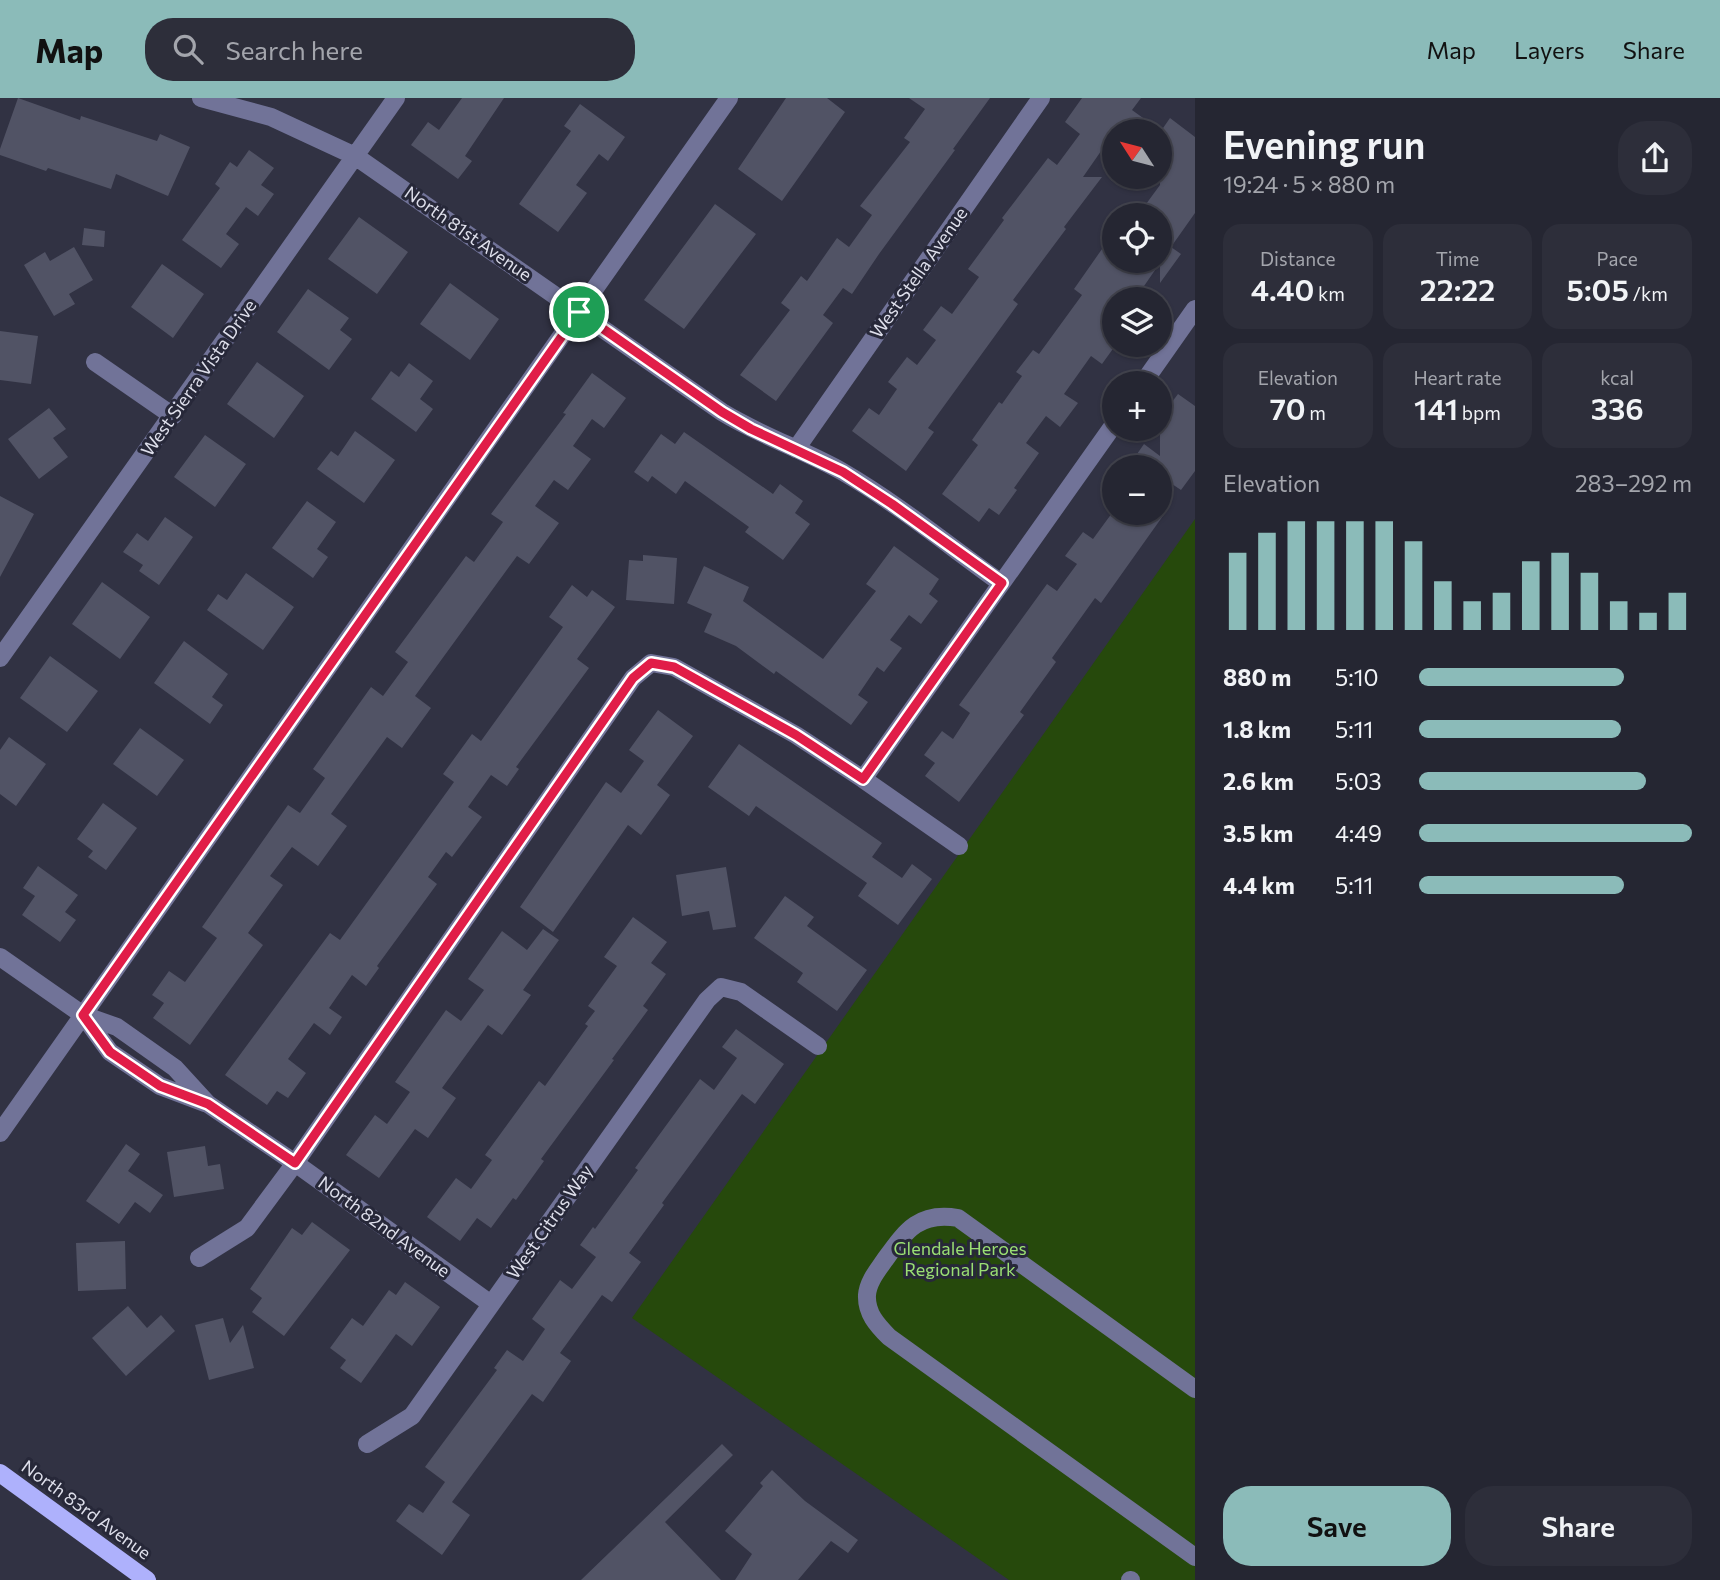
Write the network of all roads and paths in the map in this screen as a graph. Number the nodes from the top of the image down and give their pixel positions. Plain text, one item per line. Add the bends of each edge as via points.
1 (201, 98) edge
2 (397, 98) edge
3 (729, 98) edge
4 (1041, 98) edge
5 (355, 156) junction
6 (1195, 309) edge
7 (579, 312) junction
8 (95, 362) dead end
9 (1151, 371) edge
10 (173, 416) junction
11 (1102, 441) edge
12 (796, 449) junction
13 (1002, 583) junction
14 (2, 649) edge
15 (863, 779) junction
16 (959, 846) dead end
17 (0, 957) edge
18 (83, 1015) junction
19 (817, 1046) dead end
20 (0, 1133) edge
21 (295, 1163) junction
22 (199, 1258) dead end
23 (491, 1304) junction
24 (1195, 1389) edge
25 (367, 1444) dead end
26 (0, 1473) edge
27 (1195, 1557) edge
28 (147, 1580) edge

1 - 5 street, North 81st Avenue via 271,117
2 - 5 street, West Sierra Vista Drive
3 - 7 street
4 - 12 street, West Stella Avenue
5 - 7 street, North 81st Avenue
5 - 10 street, West Sierra Vista Drive
6 - 9 street
7 - 12 street, North 81st Avenue via 722,412
7 - 18 street
8 - 10 street
10 - 14 street, West Sierra Vista Drive
11 - 13 street
12 - 13 street, North 81st Avenue via 853,479
13 - 15 street
15 - 16 street
15 - 21 street via 796,735 674,667 651,663 633,678
17 - 18 street, North 82nd Avenue
18 - 20 street
18 - 21 street, North 82nd Avenue via 117,1027 175,1068 208,1104
19 - 23 street, West Citrus Way via 741,992 721,987 706,1000
21 - 22 street via 247,1228
21 - 23 street, North 82nd Avenue
23 - 25 street, West Citrus Way via 412,1416
24 - 27 street via 958,1217 940,1215 905,1231 872,1278 869,1310 875,1324 889,1337
26 - 28 main road, North 83rd Avenue

